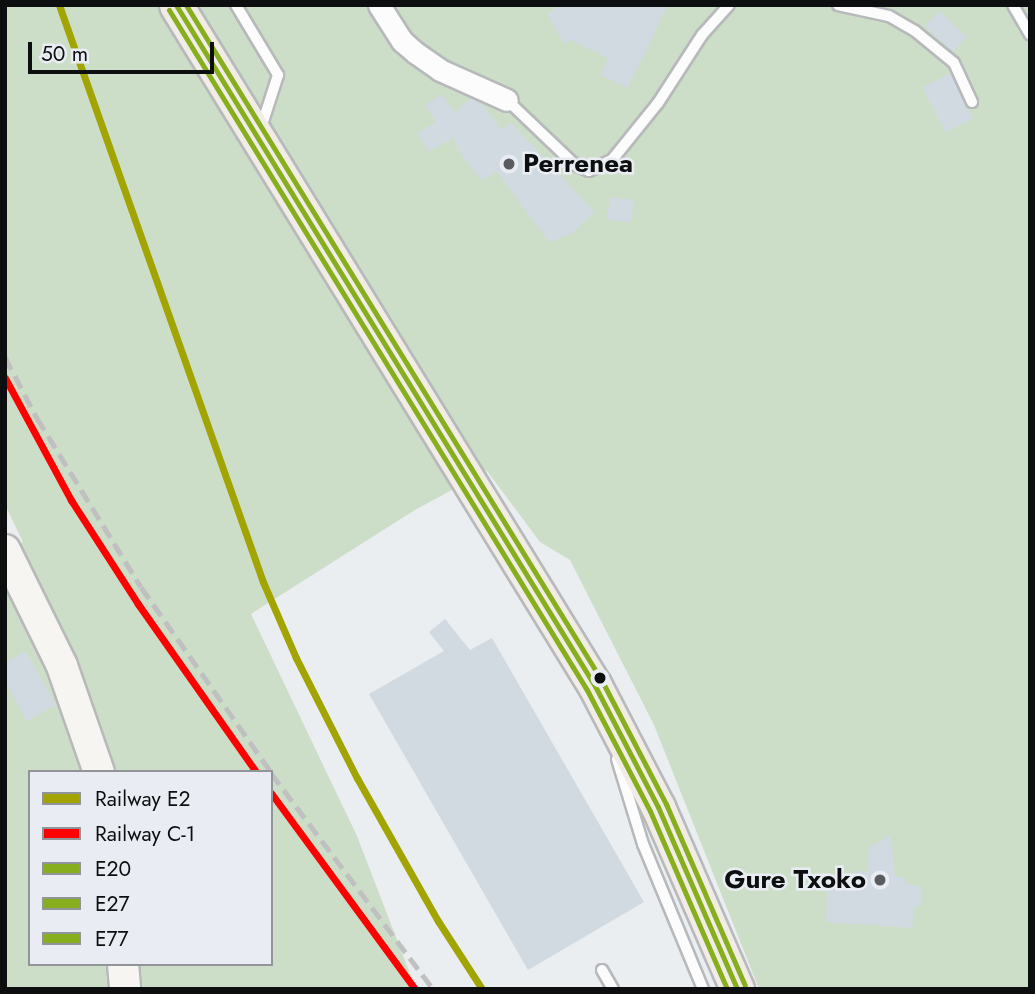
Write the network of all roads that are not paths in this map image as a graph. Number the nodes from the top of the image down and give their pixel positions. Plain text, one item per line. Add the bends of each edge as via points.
1 (176, 5) edge
2 (236, 5) edge
3 (379, 5) edge
4 (729, 5) edge
5 (838, 5) edge
6 (1013, 5) edge
7 (1030, 34) edge
8 (507, 100) joint
9 (972, 102) dead end
10 (258, 138) junction
11 (5, 550) edge
12 (595, 686) junction
13 (98, 770) edge
14 (124, 966) edge
15 (601, 971) dead end
16 (125, 989) edge
17 (613, 989) edge
18 (703, 989) edge
19 (737, 989) edge

1 - 10 main road
2 - 10 lane via 278,75
3 - 8 street via 402,41 432,64
4 - 8 lane via 612,160 589,171 575,166
5 - 9 lane via 889,16 915,31 954,63
6 - 7 lane
10 - 12 main road
11 - 13 main road via 62,666
12 - 18 lane via 643,844
12 - 19 main road via 658,807
14 - 16 main road
15 - 17 lane

